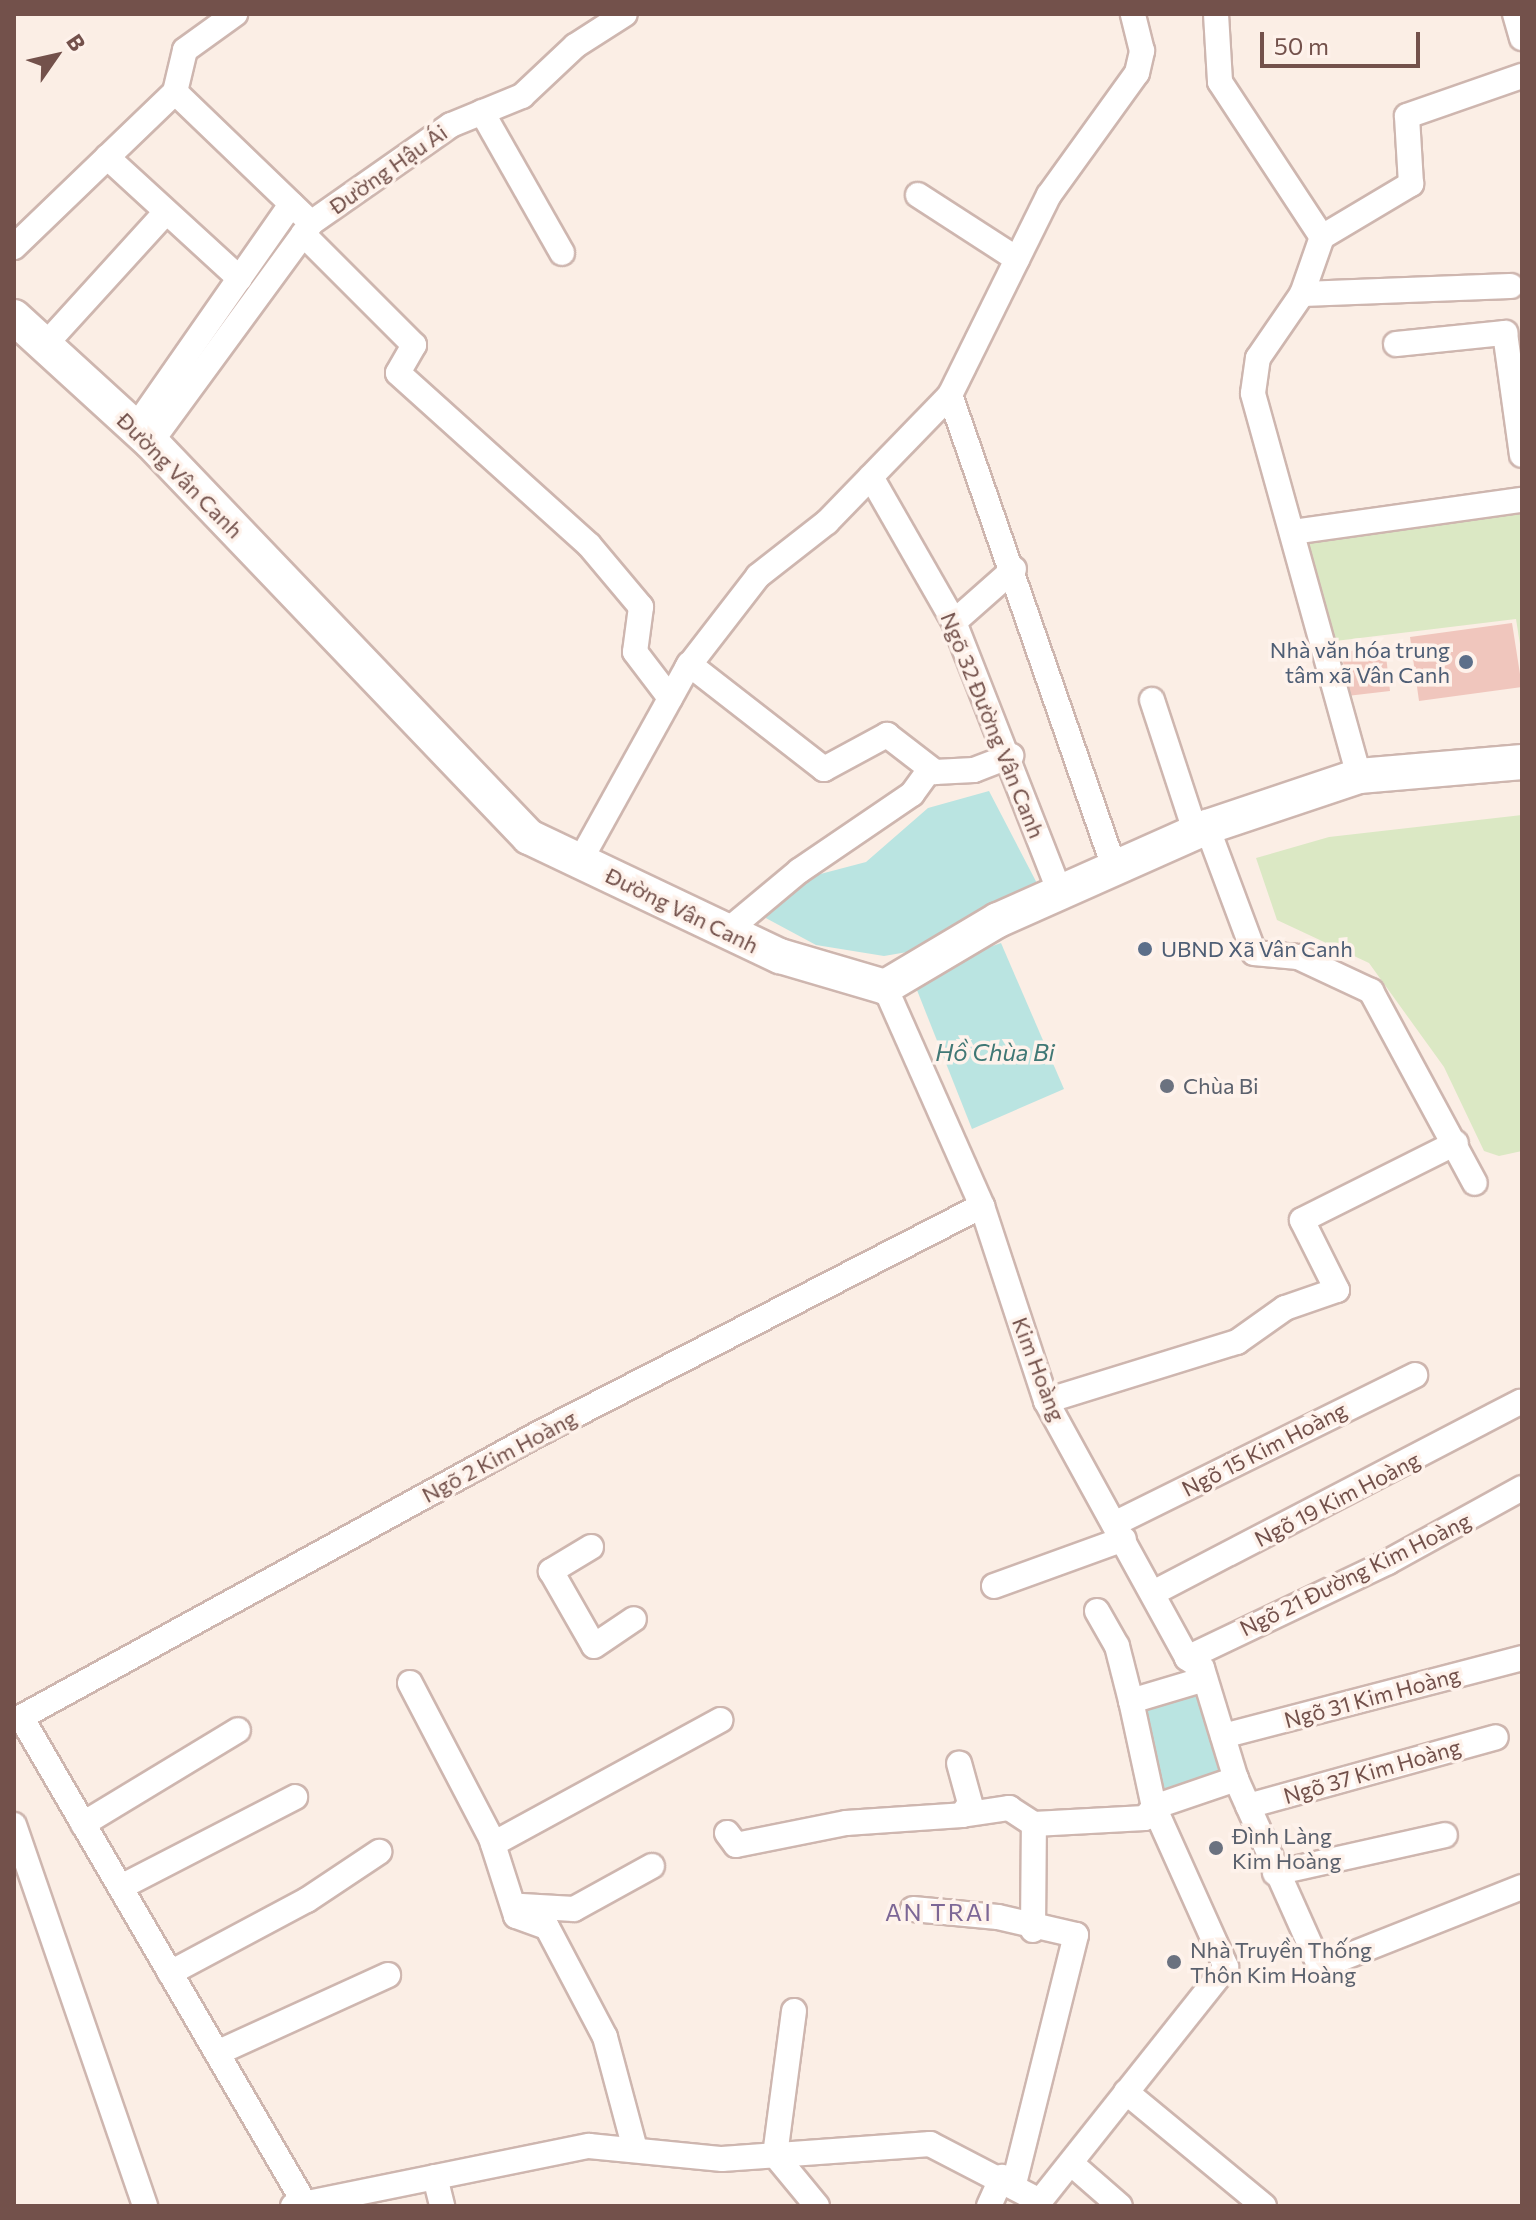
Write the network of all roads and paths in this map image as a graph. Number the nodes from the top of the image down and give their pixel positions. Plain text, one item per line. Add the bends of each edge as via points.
1 (235, 14) edge
2 (625, 14) edge
3 (1133, 14) edge
4 (1216, 14) edge
5 (1515, 14) edge
6 (597, 20) edge
7 (1522, 38) edge
8 (1522, 76) edge
9 (175, 92) junction
10 (482, 112) junction
11 (107, 157) junction
12 (918, 195) dead end
13 (291, 204) junction
14 (164, 214) junction
15 (307, 229) junction
16 (1322, 237) junction
17 (14, 247) edge
18 (562, 253) dead end
19 (1017, 259) junction
20 (240, 279) junction
21 (1511, 286) dead end
22 (1302, 294) junction
23 (14, 317) edge
24 (1396, 344) dead end
25 (45, 345) junction
26 (950, 395) junction
27 (143, 435) junction
28 (1522, 455) edge
29 (871, 477) junction
30 (1522, 500) edge
31 (1293, 532) junction
32 (1014, 569) junction
33 (954, 622) junction
34 (689, 664) junction
35 (670, 698) junction
36 (1152, 700) dead end
37 (1011, 756) junction
38 (1522, 762) edge
39 (929, 771) junction
40 (1359, 776) junction
41 (1201, 829) junction
42 (580, 861) junction
43 (1115, 870) junction
44 (1060, 892) junction
45 (727, 931) junction
46 (885, 987) junction
47 (1456, 1143) junction
48 (1475, 1183) dead end
49 (982, 1206) junction
50 (1415, 1375) dead end
51 (1046, 1401) junction
52 (1520, 1402) edge
53 (1522, 1488) edge
54 (1119, 1531) junction
55 (591, 1547) dead end
56 (994, 1586) dead end
57 (1153, 1593) junction
58 (1097, 1611) dead end
59 (634, 1619) dead end
60 (1187, 1658) junction
61 (1522, 1658) edge
62 (1205, 1679) junction
63 (410, 1683) dead end
64 (1131, 1701) junction
65 (18, 1719) edge
66 (720, 1720) dead end
67 (238, 1730) dead end
68 (1223, 1736) junction
69 (1496, 1737) dead end
70 (959, 1763) dead end
71 (1236, 1779) junction
72 (295, 1797) dead end
73 (1248, 1806) junction
74 (1154, 1807) junction
75 (962, 1815) junction
76 (83, 1824) junction
77 (1034, 1824) junction
78 (14, 1825) edge
79 (727, 1833) dead end
80 (1445, 1835) dead end
81 (493, 1844) junction
82 (379, 1852) dead end
83 (652, 1866) dead end
84 (1275, 1873) junction
85 (121, 1887) junction
86 (1522, 1887) edge
87 (913, 1909) dead end
88 (514, 1910) junction
89 (1033, 1930) junction
90 (170, 1973) junction
91 (388, 1975) dead end
92 (794, 2011) dead end
93 (217, 2053) junction
94 (1126, 2092) junction
95 (635, 2149) junction
96 (775, 2155) junction
97 (1073, 2165) junction
98 (435, 2177) junction
99 (1008, 2181) junction
100 (1042, 2203) edge
101 (299, 2205) edge
102 (145, 2206) edge
103 (442, 2206) edge
104 (817, 2206) edge
105 (989, 2206) edge
106 (1120, 2206) edge
107 (1264, 2206) edge

1 - 9 street via 185,50
2 - 6 street, Đường Hậu Ái
3 - 19 street via 1142,51 1137,73 1049,195
4 - 16 street via 1220,82
5 - 7 street
6 - 10 street, Đường Hậu Ái via 522,96
8 - 16 street via 1407,116 1411,184
9 - 11 street
9 - 13 street, Đường Hậu Ái
10 - 15 street, Đường Hậu Ái via 451,125
10 - 18 street
11 - 14 street
11 - 17 street
12 - 19 street
13 - 15 street, Đường Hậu Ái
13 - 20 street
14 - 20 street
14 - 25 street
15 - 27 street, Đường Hậu Ái
15 - 35 street via 414,345 398,373 589,545 641,607 635,652
16 - 22 street
19 - 26 street
20 - 27 street
21 - 22 street
22 - 31 street via 1258,358 1253,393
23 - 25 street, Đường Vân Canh
24 - 28 street via 1505,333
25 - 27 street, Đường Vân Canh
26 - 29 street
26 - 32 street
27 - 42 street, Đường Vân Canh via 529,837
29 - 33 street, Ngõ 32 Đường Vân Canh
29 - 34 street via 827,522 758,576
30 - 31 street
31 - 40 street
32 - 33 street
32 - 43 street
33 - 37 street, Ngõ 32 Đường Vân Canh
34 - 35 street
34 - 39 street via 824,769 887,735
35 - 42 street
36 - 41 street
37 - 39 street via 974,770
37 - 44 street, Ngõ 32 Đường Vân Canh
38 - 40 street
39 - 45 street via 912,794 799,871
40 - 41 street
41 - 43 street
41 - 47 street via 1254,953 1298,957 1371,991
42 - 45 street, Đường Vân Canh
43 - 44 street
44 - 46 street
45 - 46 street, Đường Vân Canh via 780,956
46 - 49 street, Kim Hoàng
47 - 48 street
47 - 51 street via 1302,1220 1337,1290 1285,1308 1237,1342
49 - 51 street, Kim Hoàng
49 - 65 street, Ngõ 2 Kim Hoàng via 538,1434
50 - 54 street, Ngõ 15 Kim Hoàng
51 - 54 street, Kim Hoàng
52 - 57 street, Ngõ 19 Kim Hoàng
53 - 60 street, Ngõ 21 Đường Kim Hoàng via 1388,1562
54 - 56 street, Ngõ 15 Kim Hoàng
54 - 57 street, Kim Hoàng
55 - 59 street via 551,1571 594,1646
57 - 60 street, Kim Hoàng
58 - 64 street via 1117,1646
60 - 62 street, Kim Hoàng via 1202,1668
61 - 68 street, Ngõ 31 Kim Hoàng
62 - 64 street
62 - 68 street, Kim Hoàng
63 - 81 street
64 - 74 street
65 - 76 street
66 - 81 street
67 - 76 street
68 - 71 street, Kim Hoàng
69 - 73 street, Ngõ 37 Kim Hoàng
70 - 75 street via 970,1803
71 - 73 street, Kim Hoàng
71 - 74 street
72 - 85 street
73 - 84 street, Kim Hoàng
74 - 77 street via 1145,1818
74 - 94 street via 1226,1967
75 - 77 street via 1009,1808
75 - 79 street via 846,1823 736,1845
76 - 85 street
77 - 89 street
78 - 102 street
80 - 84 street
81 - 88 street
82 - 90 street via 307,1900
83 - 88 street via 574,1909 526,1903
84 - 86 street, Kim Hoàng via 1320,1967
85 - 90 street
87 - 89 street via 998,1917
88 - 95 street via 547,1927 605,2037
89 - 99 street via 1076,1935
90 - 93 street
91 - 93 street
92 - 96 street
93 - 101 street
94 - 97 street
94 - 107 street
95 - 96 street via 722,2159
95 - 98 street via 589,2146
96 - 99 street via 930,2144
96 - 104 street
97 - 100 street
97 - 106 street
98 - 101 street
98 - 103 street
99 - 100 street
99 - 105 street

